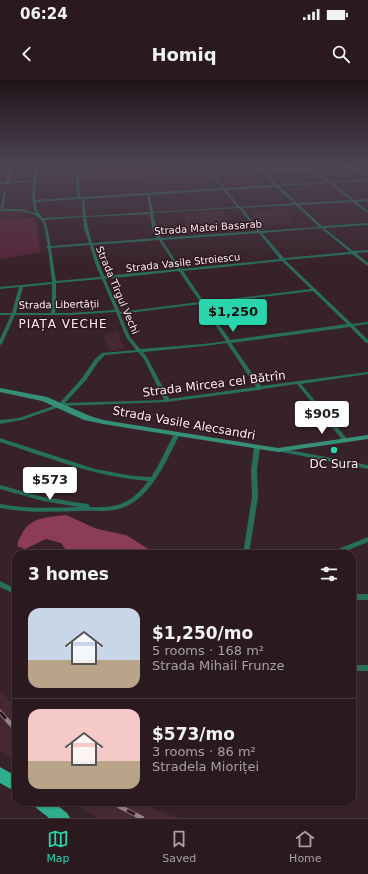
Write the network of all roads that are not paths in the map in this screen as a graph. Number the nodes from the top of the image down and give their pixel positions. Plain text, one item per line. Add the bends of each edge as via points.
1 (3, 199) edge
2 (71, 199) edge
3 (81, 199) edge
4 (149, 199) edge
5 (233, 199) edge
6 (292, 199) edge
7 (351, 200) junction
8 (368, 200) edge
9 (34, 201) joint
10 (297, 204) junction
11 (35, 207) junction
12 (238, 207) junction
13 (0, 210) edge
14 (19, 210) junction
15 (368, 212) edge
16 (152, 214) junction
17 (37, 215) junction
18 (84, 217) junction
19 (42, 219) junction
20 (368, 224) edge
21 (321, 227) junction
22 (260, 232) junction
23 (159, 239) junction
24 (90, 244) junction
25 (48, 247) junction
26 (368, 251) edge
27 (352, 253) junction
28 (283, 260) junction
29 (368, 265) edge
30 (180, 271) junction
31 (105, 278) junction
32 (54, 283) junction
33 (21, 286) junction
34 (0, 288) edge
35 (314, 290) junction
36 (203, 304) junction
37 (119, 312) junction
38 (0, 314) edge
39 (14, 314) junction
40 (54, 314) junction
41 (368, 323) edge
42 (350, 325) junction
43 (228, 342) junction
44 (368, 342) edge
45 (0, 344) edge
46 (140, 350) junction
47 (368, 373) edge
48 (298, 383) junction
49 (260, 389) junction
50 (0, 390) edge
51 (167, 401) junction
52 (61, 405) junction
53 (0, 422) edge
54 (177, 434) junction
55 (368, 437) edge
56 (0, 440) edge
57 (346, 441) junction
58 (257, 448) junction
59 (278, 450) junction
60 (368, 467) edge
61 (152, 479) junction
62 (0, 487) edge
63 (0, 506) edge
64 (100, 508) junction
65 (368, 539) edge
66 (247, 550) edge
67 (342, 550) edge
68 (0, 584) edge
69 (12, 590) edge
70 (356, 597) edge
71 (368, 597) edge
72 (356, 668) edge
73 (368, 668) edge
74 (0, 774) edge
75 (12, 782) edge
76 (46, 806) edge
77 (62, 818) edge

1 - 13 street
2 - 9 street
3 - 18 street, Strada Tîrgul Vechi
4 - 16 street
5 - 12 street
6 - 10 street
7 - 8 street
7 - 10 street
7 - 15 street
9 - 11 street
10 - 12 street
10 - 21 street
11 - 14 street
11 - 17 street
12 - 16 street
12 - 22 street
13 - 14 street
14 - 17 street
16 - 18 street
16 - 23 street
17 - 19 street
18 - 19 street
18 - 24 street, Strada Tîrgul Vechi
19 - 25 street
20 - 21 street, Strada Matei Basarab
21 - 22 street, Strada Matei Basarab
21 - 27 street
22 - 23 street, Strada Matei Basarab
22 - 28 street
23 - 24 street, Strada Matei Basarab
23 - 30 street
24 - 25 street, Strada Matei Basarab
24 - 31 street, Strada Tîrgul Vechi
25 - 32 street
26 - 27 street, Strada Vasile Stroiescu
27 - 28 street, Strada Vasile Stroiescu
27 - 29 street
28 - 30 street, Strada Vasile Stroiescu
28 - 35 street
30 - 31 street, Strada Vasile Stroiescu
30 - 36 street
31 - 32 street, Strada Vasile Stroiescu
31 - 37 street, Strada Tîrgul Vechi
32 - 33 street, Strada Vasile Stroiescu
32 - 40 street
33 - 34 street, Strada Vasile Stroiescu
33 - 39 street
35 - 36 street, Strada Libertății
35 - 42 street
36 - 37 street, Strada Libertății
36 - 43 street
37 - 40 street, Strada Libertății
37 - 46 street, Strada Tîrgul Vechi via 131,342
38 - 39 street, Strada Libertății
39 - 40 street, Strada Libertății
39 - 45 street
41 - 42 street
42 - 43 street
42 - 44 street
43 - 46 street
43 - 49 street
46 - 51 street, Strada Tîrgul Vechi
46 - 52 street via 101,356
47 - 48 street, Strada Mircea cel Bătrîn
48 - 49 street, Strada Mircea cel Bătrîn
48 - 57 street
49 - 51 street, Strada Mircea cel Bătrîn
50 - 52 main road, Strada Vasile Alecsandri
51 - 52 street, Strada Mircea cel Bătrîn
52 - 53 street, Strada Mircea cel Bătrîn via 20,419
52 - 54 main road, Strada Vasile Alecsandri via 91,419
54 - 58 main road, Strada Vasile Alecsandri
54 - 61 street
55 - 57 main road
56 - 61 street via 106,472
57 - 59 main road
58 - 59 main road, Strada Vasile Alecsandri
58 - 66 street via 254,470 255,497
59 - 60 street, Strada Vasile Alecsandri
61 - 64 street via 129,502 119,507
62 - 64 street via 43,499
63 - 64 street via 46,510
65 - 67 street
68 - 69 street
70 - 71 street
72 - 73 street
74 - 75 main road
76 - 77 main road

